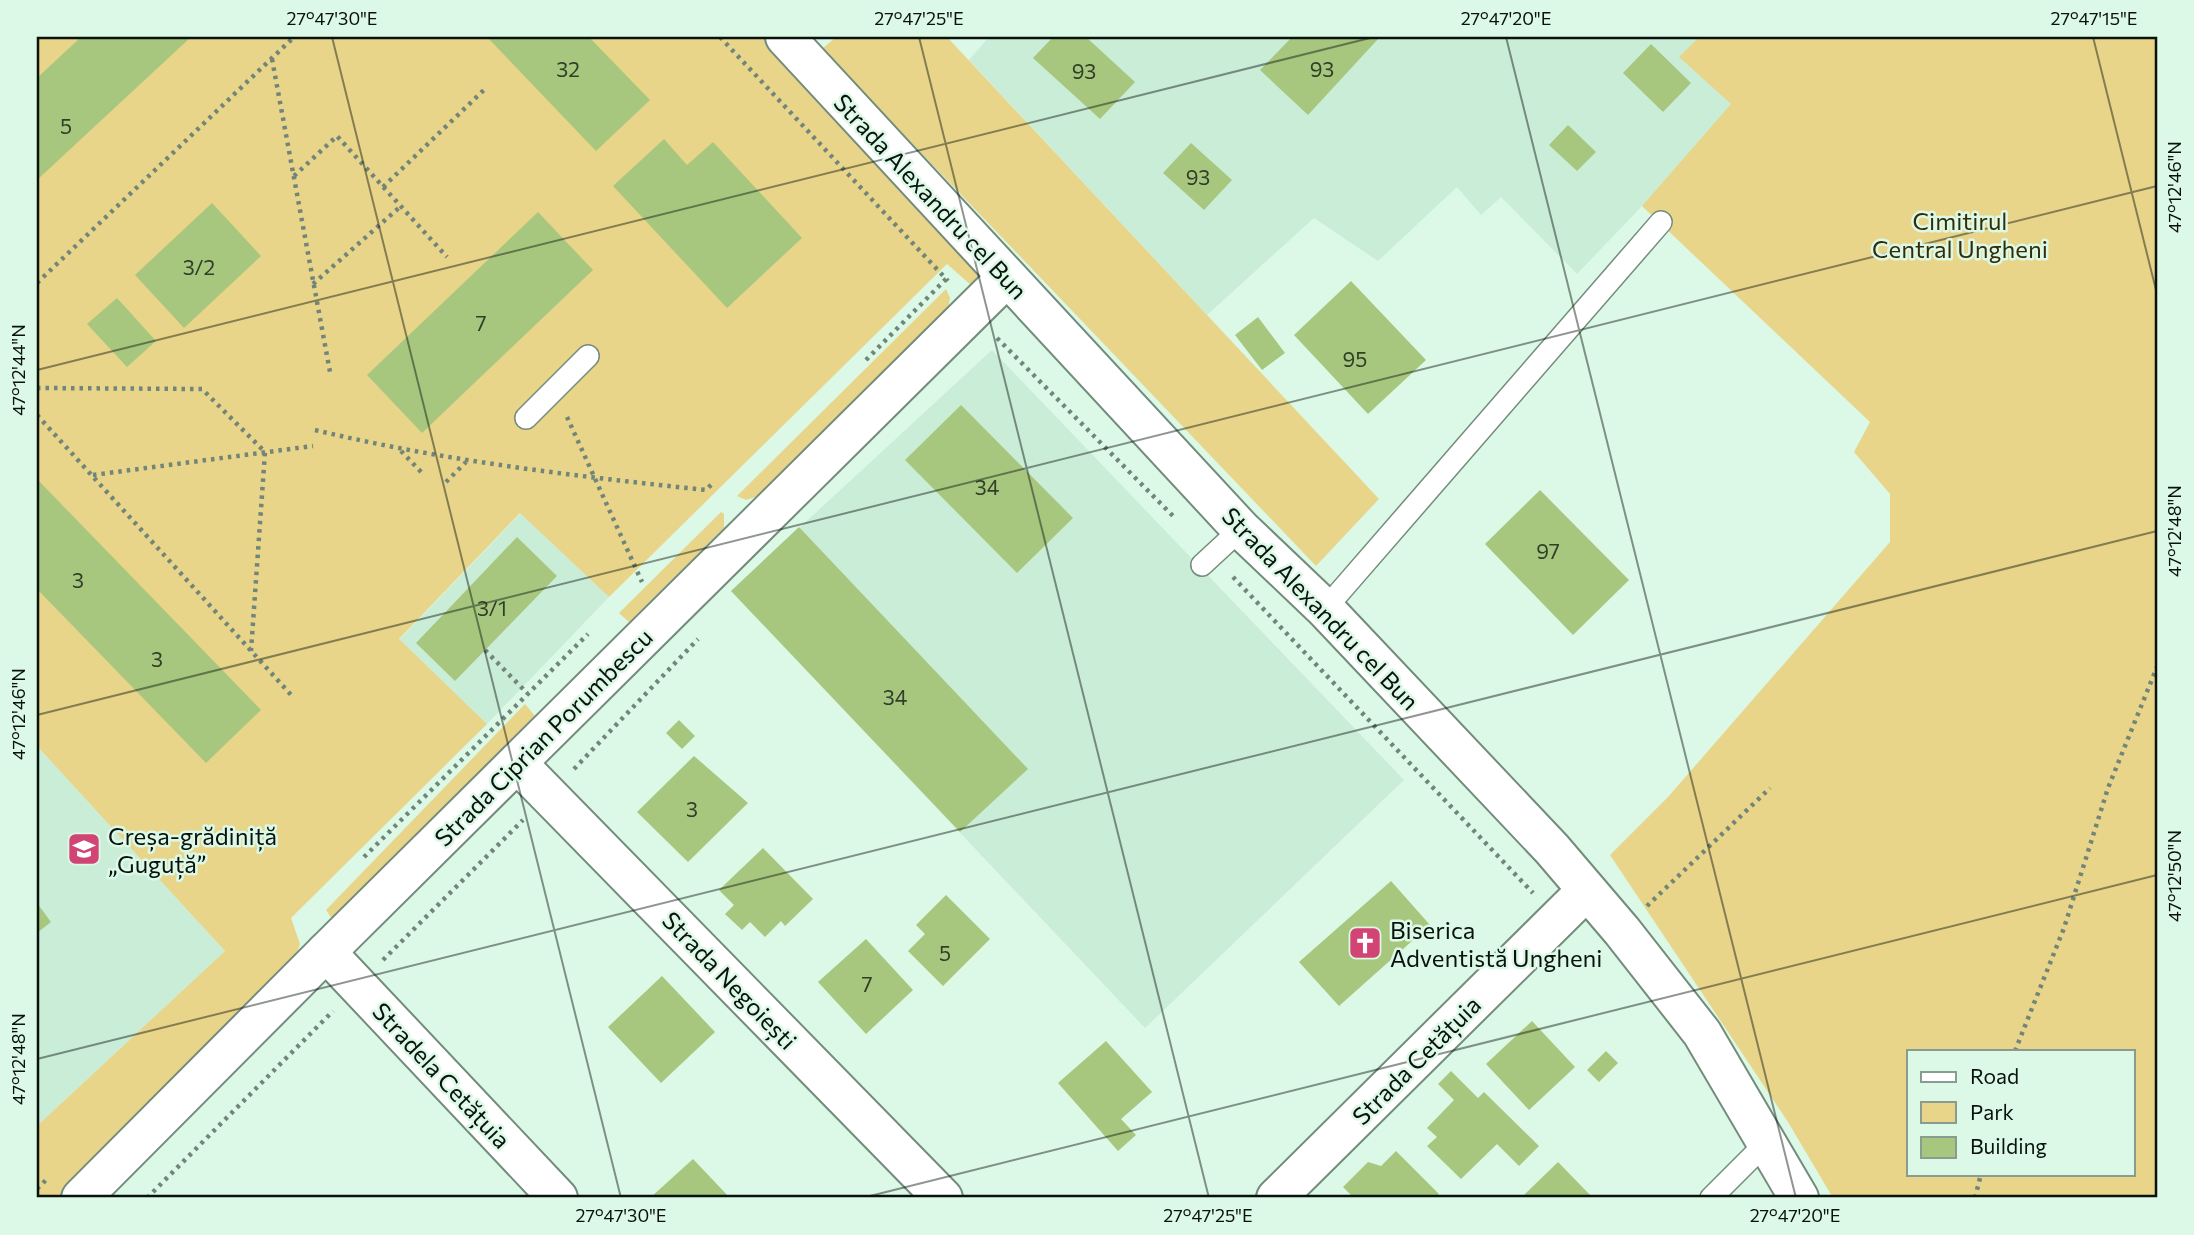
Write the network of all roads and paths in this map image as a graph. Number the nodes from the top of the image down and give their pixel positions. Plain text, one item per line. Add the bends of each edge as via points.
1 (293, 37) edge
2 (720, 37) edge
3 (799, 42) edge
4 (272, 58) junction
5 (487, 86) dead end
6 (293, 176) junction
7 (383, 187) junction
8 (401, 206) junction
9 (1661, 222) dead end
10 (447, 257) dead end
11 (1006, 278) junction
12 (37, 283) edge
13 (313, 284) junction
14 (972, 310) junction
15 (588, 356) dead end
16 (330, 372) dead end
17 (37, 388) edge
18 (554, 390) junction
19 (37, 415) edge
20 (526, 418) dead end
21 (315, 430) dead end
22 (313, 446) dead end
23 (401, 450) junction
24 (265, 452) junction
25 (467, 461) junction
26 (92, 475) junction
27 (424, 475) dead end
28 (594, 478) junction
29 (446, 482) dead end
30 (713, 483) dead end
31 (1241, 529) junction
32 (1207, 560) junction
33 (642, 582) dead end
34 (1325, 609) junction
35 (485, 650) dead end
36 (251, 651) junction
37 (2157, 667) edge
38 (527, 693) dead end
39 (293, 697) dead end
40 (517, 763) junction
41 (1770, 788) dead end
42 (1586, 891) junction
43 (1558, 919) junction
44 (1622, 931) junction
45 (326, 952) junction
46 (2015, 1050) edge
47 (1767, 1142) junction
48 (1980, 1176) edge
49 (82, 1198) edge
50 (558, 1198) edge
51 (943, 1198) edge
52 (1276, 1198) edge
53 (1711, 1198) edge
54 (1799, 1198) edge
55 (1975, 1198) edge

1 - 4 path
2 - 14 path
3 - 11 street, Strada Alexandru cel Bun
4 - 6 path
4 - 12 path
5 - 7 path
6 - 7 path via 337,136
6 - 13 path
7 - 8 path
8 - 10 path
8 - 13 path
9 - 34 lane
11 - 14 street, Strada Ciprian Porumbescu
11 - 31 street, Strada Alexandru cel Bun
13 - 16 path
14 - 32 path
14 - 40 street, Strada Ciprian Porumbescu
15 - 18 lane
17 - 24 path via 202,389
18 - 20 lane
18 - 28 path
19 - 26 path
21 - 23 path
22 - 24 path
23 - 25 path
23 - 27 path
24 - 26 path
24 - 36 path
25 - 28 path
25 - 29 path
26 - 36 path
28 - 30 path via 706,491
28 - 33 path
31 - 32 lane
31 - 34 street, Strada Alexandru cel Bun
32 - 43 path
34 - 42 street, Strada Alexandru cel Bun via 1552,849
35 - 38 path
36 - 39 path
37 - 46 path via 2108,788 2064,928
40 - 45 street, Strada Ciprian Porumbescu
40 - 51 street, Strada Negoiești
41 - 44 path
42 - 43 street, Strada Cetățuia
42 - 44 street, Strada Alexandru cel Bun
43 - 52 street, Strada Cetățuia
44 - 47 street, Strada Alexandru cel Bun via 1702,1033
45 - 49 street, Strada Ciprian Porumbescu
45 - 50 street, Stradela Cetățuia
47 - 53 lane
47 - 54 street, Strada Alexandru cel Bun
48 - 55 path

